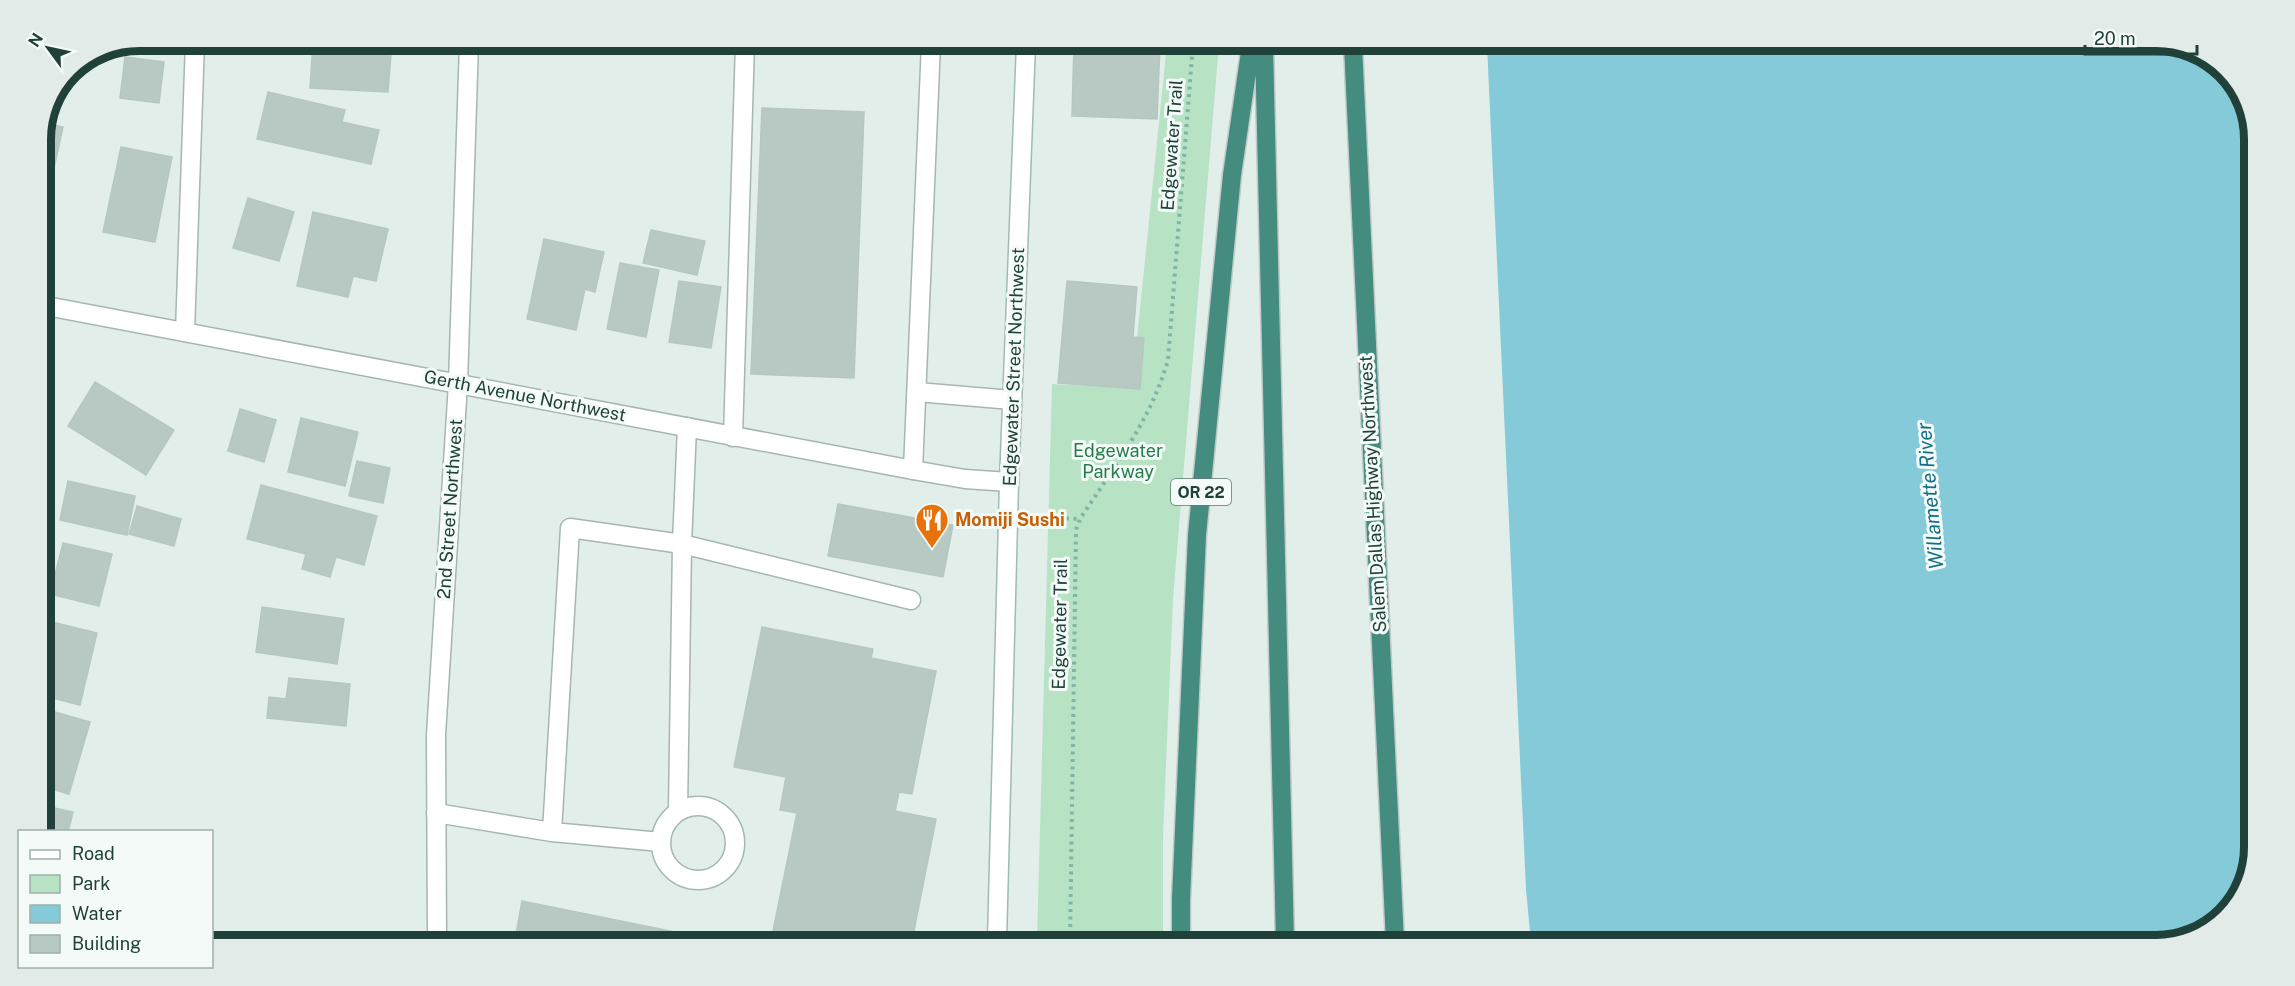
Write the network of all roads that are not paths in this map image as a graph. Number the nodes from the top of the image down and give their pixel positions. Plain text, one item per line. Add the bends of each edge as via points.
1 (195, 51) edge
2 (469, 51) edge
3 (745, 51) edge
4 (931, 51) edge
5 (1026, 51) edge
6 (1250, 51) edge
7 (1264, 51) edge
8 (1353, 51) edge
9 (51, 307) edge
10 (185, 332) junction
11 (458, 383) junction
12 (917, 393) junction
13 (1012, 400) junction
14 (687, 427) junction
15 (733, 437) junction
16 (913, 470) junction
17 (1009, 482) junction
18 (682, 544) junction
19 (911, 600) dead end
20 (678, 811) junction
21 (436, 813) junction
22 (552, 832) junction
23 (661, 842) junction
24 (437, 935) edge
25 (997, 935) edge
26 (1181, 935) edge
27 (1285, 935) edge
28 (1395, 935) edge

1 - 10 street
2 - 11 street, 2nd Street Northwest
3 - 15 street
4 - 12 street
5 - 13 street, Edgewater Street Northwest
6 - 26 highway, OR 22 via 1232,175 1197,535
7 - 27 highway
8 - 28 highway, Salem Dallas Highway Northwest
9 - 10 street, Gerth Avenue Northwest
10 - 11 street, Gerth Avenue Northwest
11 - 14 street, Gerth Avenue Northwest
11 - 21 street, 2nd Street Northwest via 436,735
12 - 13 street
12 - 16 street
13 - 17 street, Edgewater Street Northwest
14 - 15 street, Gerth Avenue Northwest
14 - 18 street
15 - 16 street, Gerth Avenue Northwest
16 - 17 street, Gerth Avenue Northwest
17 - 25 street, Edgewater Street Northwest
18 - 19 street
18 - 20 street
18 - 22 street via 570,528
20 - 23 street via 669,819
20 - 23 street via 700,805 723,814 735,834 733,858 715,876 690,879 669,866
21 - 22 street
21 - 24 street, 2nd Street Northwest
22 - 23 street

